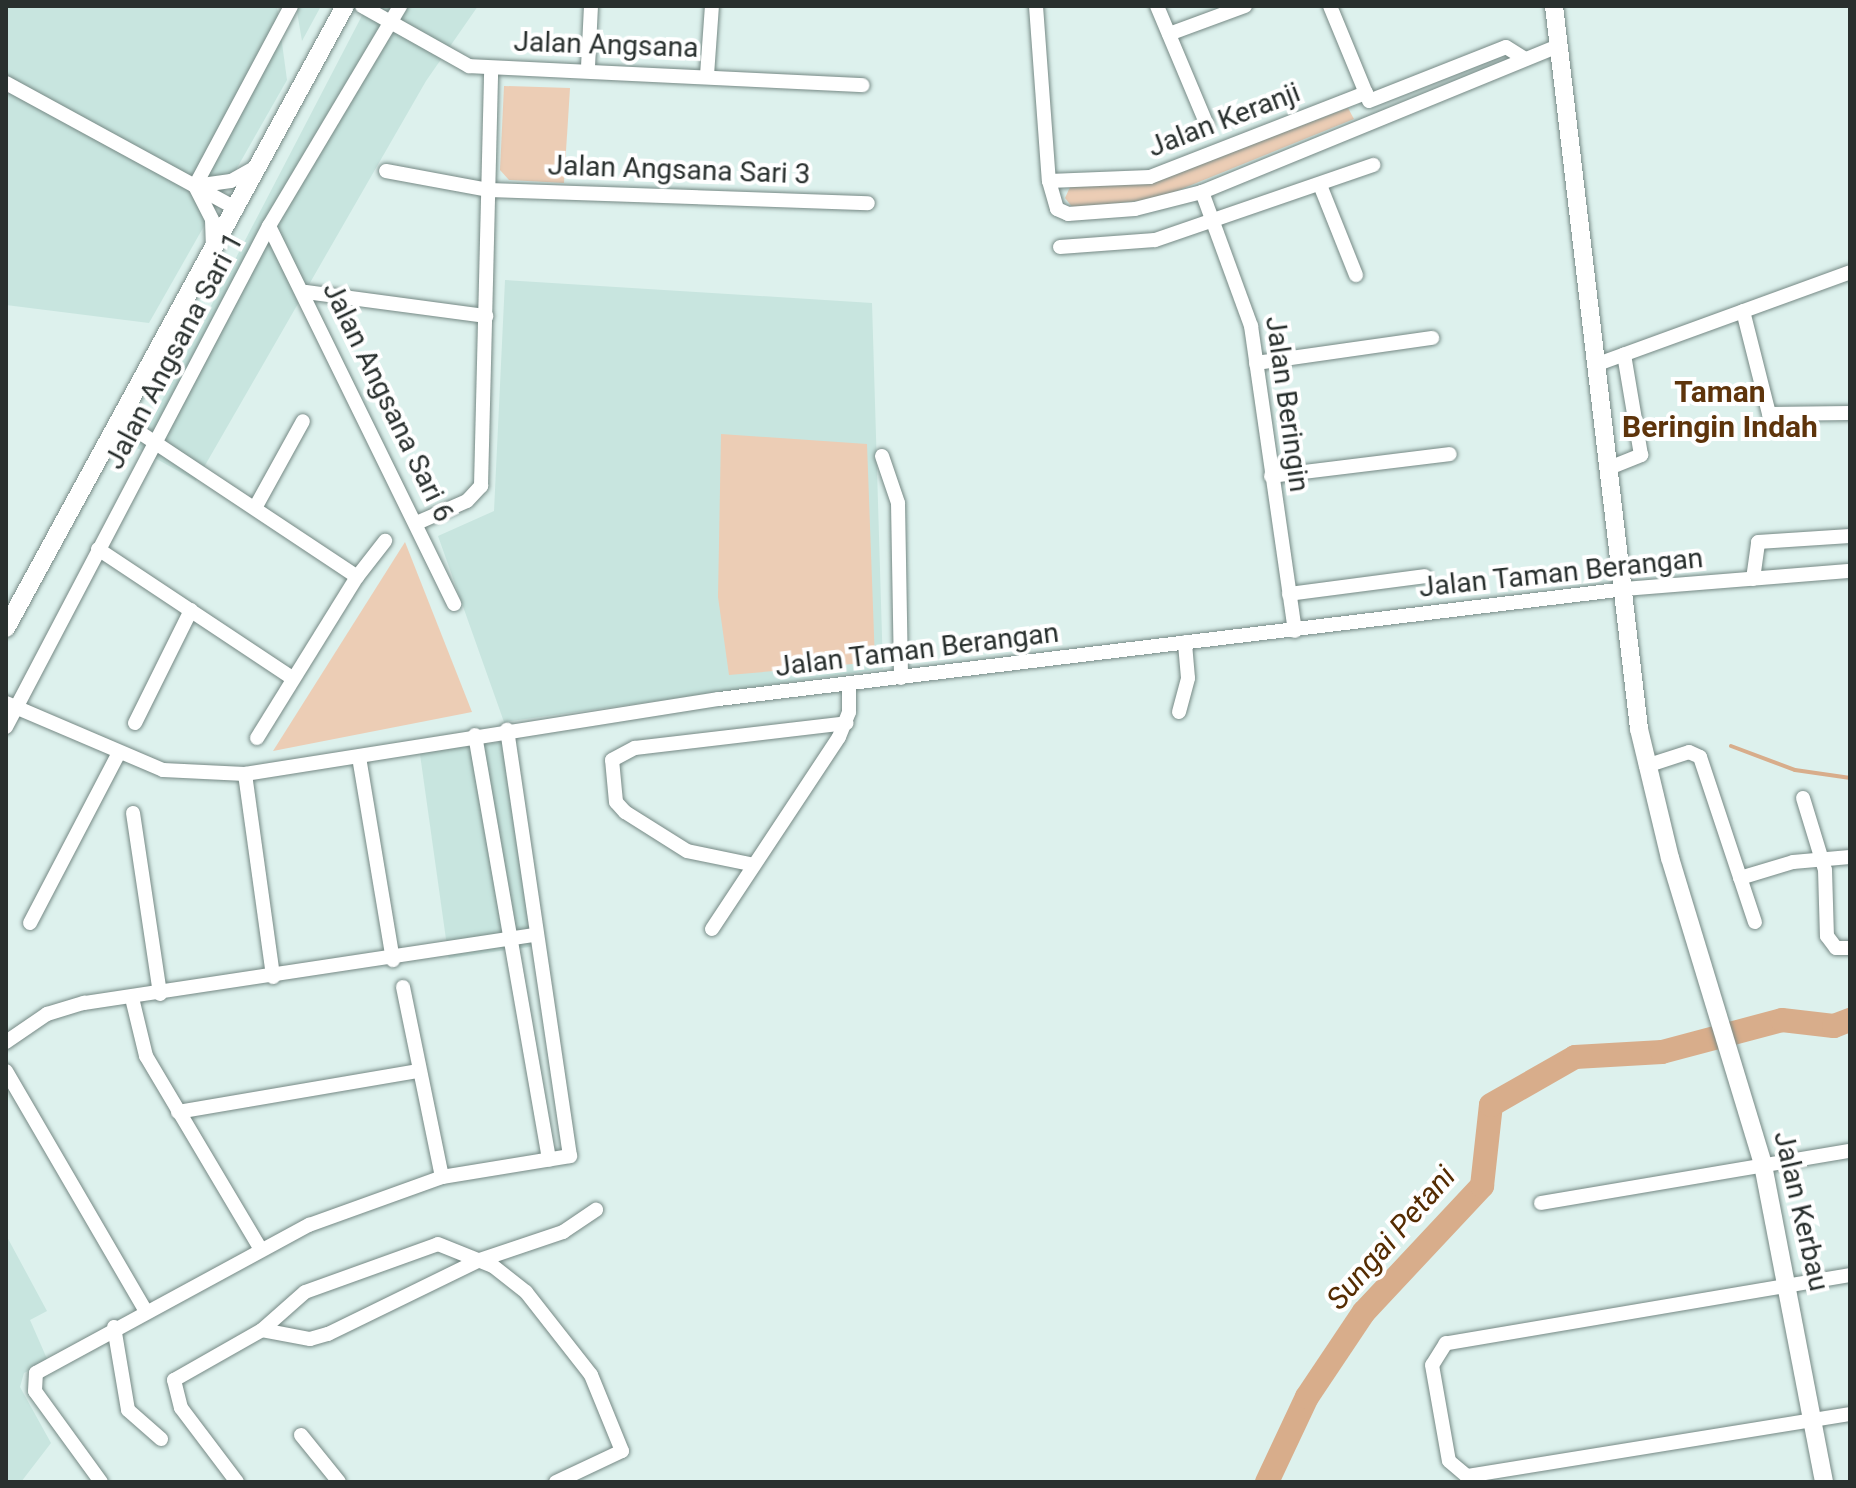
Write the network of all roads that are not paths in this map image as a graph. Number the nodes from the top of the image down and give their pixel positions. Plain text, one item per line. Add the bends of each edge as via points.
1 (291, 6) edge
2 (345, 6) edge
3 (362, 6) edge
4 (400, 6) edge
5 (591, 6) edge
6 (712, 6) edge
7 (1036, 6) edge
8 (1157, 6) edge
9 (1245, 6) edge
10 (1330, 6) edge
11 (1554, 6) edge
12 (389, 23) junction
13 (1169, 34) junction
14 (1556, 47) junction
15 (1525, 59) junction
16 (588, 67) junction
17 (491, 68) junction
18 (707, 75) junction
19 (6, 83) edge
20 (863, 85) dead end
21 (1367, 97) junction
22 (1376, 117) junction
23 (1207, 125) dead end
24 (260, 165) junction
25 (1373, 165) dead end
26 (386, 171) dead end
27 (1049, 181) junction
28 (1320, 185) junction
29 (195, 186) junction
30 (489, 190) junction
31 (1202, 192) junction
32 (868, 203) dead end
33 (237, 209) junction
34 (1214, 224) junction
35 (269, 226) junction
36 (1060, 247) dead end
37 (212, 256) junction
38 (1850, 272) edge
39 (1356, 275) dead end
40 (306, 292) junction
41 (1743, 311) junction
42 (486, 316) junction
43 (1432, 338) dead end
44 (1624, 354) junction
45 (1256, 363) junction
46 (1595, 365) junction
47 (1850, 413) edge
48 (303, 421) dead end
49 (124, 422) junction
50 (155, 443) junction
51 (1450, 454) dead end
52 (882, 456) dead end
53 (1609, 468) junction
54 (1271, 476) junction
55 (255, 508) junction
56 (419, 522) junction
57 (1850, 536) edge
58 (385, 541) dead end
59 (98, 549) junction
60 (1850, 571) edge
61 (1425, 576) dead end
62 (357, 577) junction
63 (1753, 579) junction
64 (1625, 589) junction
65 (1289, 594) junction
66 (454, 604) dead end
67 (191, 610) junction
68 (6, 628) edge
69 (1295, 631) junction
70 (1185, 642) junction
71 (291, 677) junction
72 (901, 678) junction
73 (849, 685) junction
74 (11, 706) edge
75 (1179, 712) dead end
76 (135, 723) dead end
77 (847, 723) junction
78 (6, 727) edge
79 (507, 730) junction
80 (475, 735) junction
81 (257, 738) dead end
82 (119, 753) junction
83 (359, 757) junction
84 (1646, 766) junction
85 (245, 774) junction
86 (1803, 798) dead end
87 (133, 813) dead end
88 (1850, 857) edge
89 (1823, 861) junction
90 (750, 864) junction
91 (1740, 878) junction
92 (1755, 922) dead end
93 (30, 923) dead end
94 (712, 929) dead end
95 (536, 935) junction
96 (512, 940) junction
97 (1850, 948) edge
98 (393, 960) junction
99 (273, 977) junction
100 (403, 987) dead end
101 (160, 994) junction
102 (132, 998) junction
103 (6, 1042) edge
104 (6, 1071) edge
105 (418, 1071) junction
106 (178, 1112) junction
107 (1850, 1151) edge
108 (549, 1160) junction
109 (1763, 1165) junction
110 (442, 1177) junction
111 (1541, 1203) dead end
112 (596, 1210) dead end
113 (260, 1248) junction
114 (480, 1260) junction
115 (1850, 1275) edge
116 (1792, 1284) junction
117 (145, 1310) junction
118 (114, 1327) junction
119 (262, 1330) junction
120 (1850, 1414) edge
121 (1814, 1420) junction
122 (301, 1435) dead end
123 (161, 1439) dead end
124 (101, 1482) edge
125 (237, 1482) edge
126 (339, 1482) edge
127 (556, 1482) edge
128 (1824, 1482) edge

1 - 29 street
2 - 24 street
3 - 12 street, Jalan Angsana
4 - 12 street, Jalan Angsana Sari 1
5 - 16 street
6 - 18 street
7 - 27 street
8 - 13 street
9 - 13 street
10 - 21 street
11 - 14 street, Jalan Kerbau
12 - 17 street, Jalan Angsana via 451,59
12 - 35 street, Jalan Angsana Sari 1
13 - 23 street
14 - 15 street
14 - 46 street, Jalan Kerbau
15 - 21 street, Jalan Keranji via 1506,47
15 - 22 street
16 - 17 street, Jalan Angsana
16 - 18 street, Jalan Angsana
17 - 30 street
18 - 20 street, Jalan Angsana
19 - 29 street
21 - 22 street
21 - 27 street, Jalan Keranji via 1150,177
22 - 31 street
24 - 29 street via 231,181
24 - 33 street
25 - 28 street
26 - 30 street, Jalan Angsana Sari 3
27 - 31 street via 1057,209 1068,214 1135,209
28 - 34 street
28 - 39 street
29 - 33 street
29 - 37 street via 212,220
30 - 32 street, Jalan Angsana Sari 3
30 - 42 street
31 - 34 street, Jalan Beringin
33 - 37 street
34 - 36 street via 1155,240
34 - 45 street, Jalan Beringin via 1245,304
35 - 40 street, Jalan Angsana Sari 6
35 - 50 street, Jalan Angsana Sari 1
37 - 49 street
38 - 41 street
40 - 42 street
40 - 56 street, Jalan Angsana Sari 6
41 - 44 street
41 - 47 street via 1769,414
42 - 56 street via 481,486 467,501
43 - 45 street
44 - 46 street
44 - 53 street via 1641,455
45 - 54 street, Jalan Beringin
46 - 53 street, Jalan Kerbau
48 - 55 street
49 - 50 street
49 - 68 street
50 - 55 street
50 - 59 street, Jalan Angsana Sari 1
51 - 54 street
52 - 72 street via 898,503
53 - 64 street, Jalan Kerbau
54 - 65 street, Jalan Beringin
55 - 62 street
56 - 66 street, Jalan Angsana Sari 6
57 - 63 street via 1758,542
58 - 62 street
59 - 67 street
59 - 74 street, Jalan Angsana Sari 1
60 - 63 street, Jalan Taman Berangan
61 - 65 street
62 - 71 street
63 - 64 street, Jalan Taman Berangan
64 - 69 street, Jalan Taman Berangan
64 - 84 street, Jalan Kerbau
65 - 69 street, Jalan Beringin
67 - 71 street
67 - 76 street
69 - 70 street, Jalan Taman Berangan
70 - 72 street, Jalan Taman Berangan
70 - 75 street via 1188,678
71 - 81 street
72 - 73 street, Jalan Taman Berangan
73 - 77 street
73 - 79 street, Jalan Taman Berangan
74 - 78 street, Jalan Angsana Sari 1
74 - 82 street, Jalan Taman Berangan
77 - 90 street
77 - 90 street via 635,748 612,760 616,802 625,812 687,851
79 - 80 street, Jalan Taman Berangan
79 - 95 street
80 - 83 street, Jalan Taman Berangan
80 - 96 street
82 - 85 street, Jalan Taman Berangan via 173,772
82 - 93 street
83 - 85 street, Jalan Taman Berangan
83 - 98 street
84 - 91 street via 1689,752 1700,757
84 - 109 street, Jalan Kerbau
85 - 99 street
86 - 89 street
87 - 101 street
88 - 89 street
89 - 91 street
89 - 97 street via 1827,936 1836,948
90 - 94 street
91 - 92 street
95 - 96 street
95 - 108 street via 570,1156
96 - 98 street
96 - 108 street
98 - 99 street
99 - 101 street
100 - 105 street
101 - 102 street
102 - 103 street via 47,1014
102 - 106 street via 141,1044
104 - 117 street
105 - 106 street
105 - 110 street
106 - 113 street
107 - 109 street
108 - 110 street
109 - 111 street
109 - 116 street, Jalan Kerbau
110 - 113 street
112 - 114 street via 542,1241
113 - 117 street
114 - 119 street via 319,1338
114 - 119 street via 430,1246 305,1292
114 - 127 street via 526,1292 566,1335 621,1438 618,1456
115 - 116 street
116 - 121 street, Jalan Kerbau
116 - 121 street via 1446,1343 1432,1365 1449,1461 1467,1476
117 - 118 street
118 - 123 street via 128,1410
118 - 124 street via 32,1382
119 - 125 street via 172,1386
120 - 121 street
121 - 128 street, Jalan Kerbau
122 - 126 street

